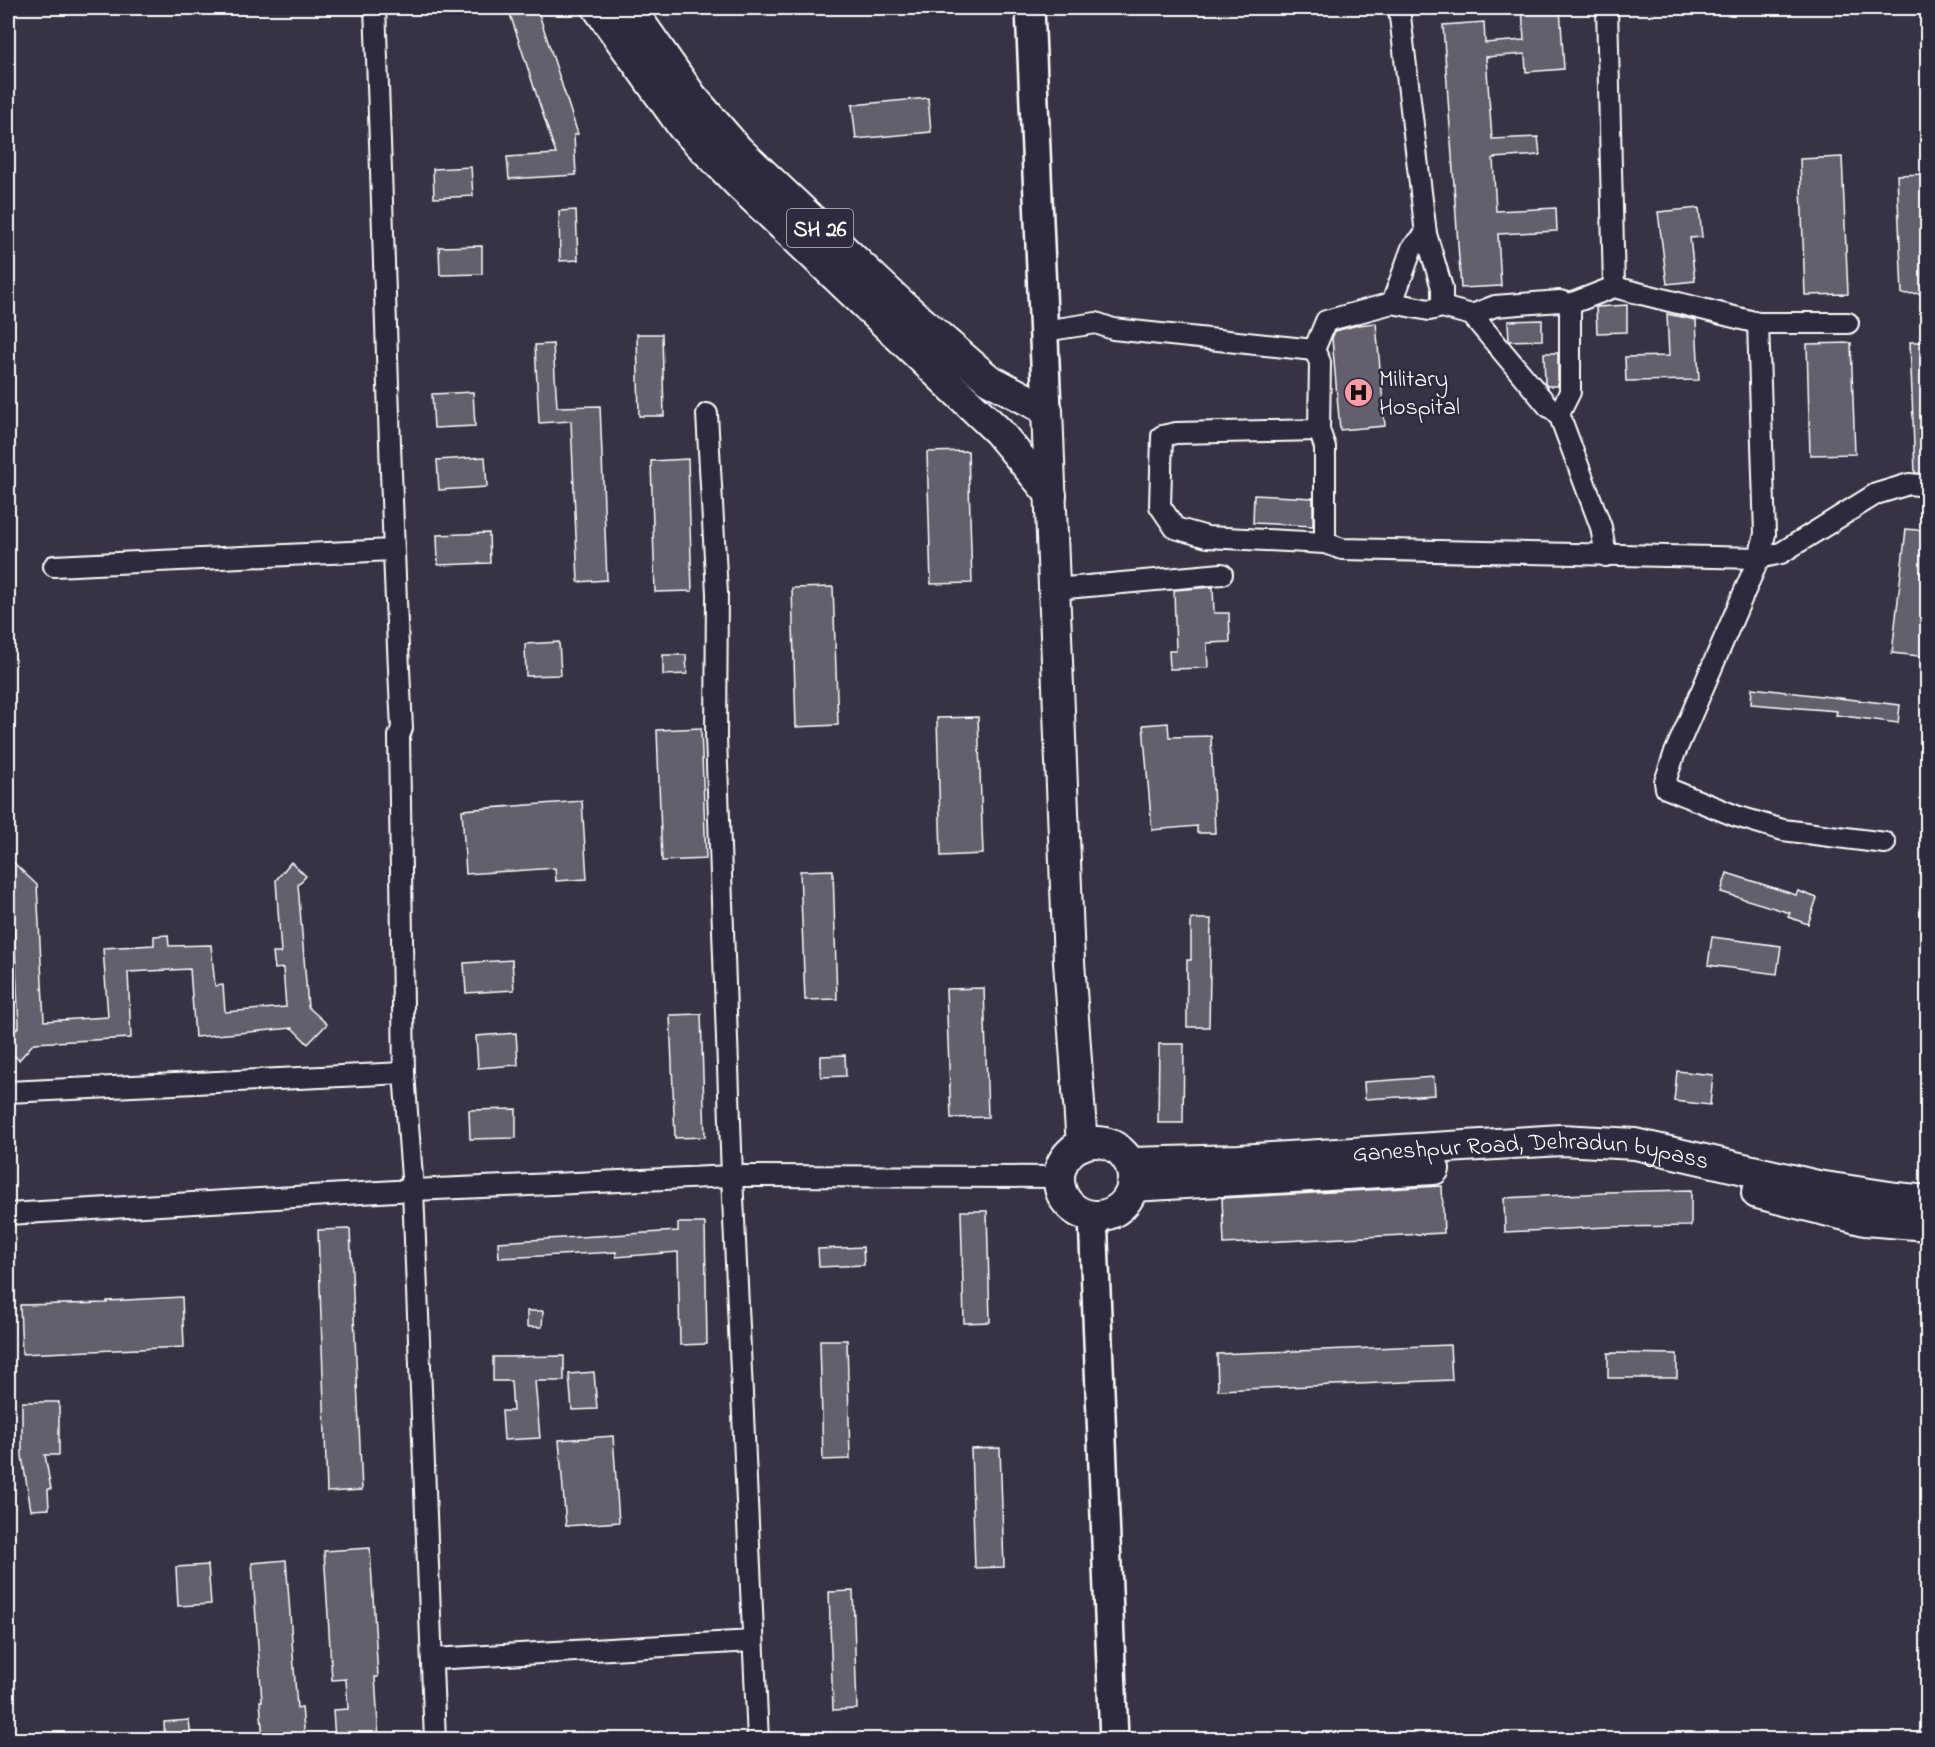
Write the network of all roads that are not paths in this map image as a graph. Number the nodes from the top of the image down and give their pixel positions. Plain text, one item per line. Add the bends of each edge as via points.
1 (375, 8) edge
2 (598, 8) edge
3 (630, 8) edge
4 (1030, 8) edge
5 (1399, 8) edge
6 (1607, 8) edge
7 (1426, 234) junction
8 (1614, 287) junction
9 (1392, 303) junction
10 (1570, 304) junction
11 (1442, 307) junction
12 (1472, 315) junction
13 (1758, 323) junction
14 (1848, 323) dead end
15 (1044, 331) junction
16 (1314, 350) junction
17 (1047, 410) junction
18 (707, 414) dead end
19 (1559, 414) junction
20 (1319, 430) junction
21 (1928, 486) edge
22 (1051, 495) junction
23 (1325, 543) junction
24 (392, 550) junction
25 (1606, 556) junction
26 (1759, 558) junction
27 (54, 566) dead end
28 (1222, 574) dead end
29 (1055, 589) junction
30 (1885, 843) dead end
31 (404, 1073) junction
32 (8, 1092) edge
33 (1082, 1145) junction
34 (1131, 1175) junction
35 (732, 1176) junction
36 (1059, 1177) junction
37 (412, 1190) junction
38 (1928, 1201) edge
39 (8, 1214) edge
40 (1093, 1216) junction
41 (1928, 1225) edge
42 (753, 1641) junction
43 (432, 1659) junction
44 (435, 1740) edge
45 (758, 1740) edge
46 (1113, 1740) edge

1 - 24 street
2 - 22 main road via 683,128 998,431
3 - 17 main road, SH 26 via 692,98 738,150 900,303 988,379
4 - 15 main road
5 - 7 street
6 - 8 street
7 - 9 street via 1412,248
7 - 11 street via 1442,288
8 - 10 street
8 - 13 street
9 - 11 street via 1430,310
9 - 16 street via 1326,321
10 - 12 street via 1560,301 1495,306
10 - 19 street via 1570,392
11 - 12 street
12 - 19 street
13 - 14 street
13 - 26 street via 1765,534
15 - 16 street via 1096,323 1113,329
15 - 17 main road
16 - 20 street via 1320,362
17 - 22 main road
18 - 35 street via 717,593 716,736
19 - 25 street via 1601,527
20 - 23 street via 1325,447
20 - 23 street via 1162,436 1160,506 1175,528 1207,537
21 - 26 street via 1910,484 1876,494 1781,553
22 - 29 main road
23 - 25 street via 1342,549
24 - 27 street
24 - 31 street via 402,728 399,736
25 - 26 street
26 - 30 street via 1674,755 1666,788 1783,830
28 - 29 street
29 - 33 main road via 1069,962
31 - 32 street
31 - 37 street
33 - 34 main road via 1102,1142 1113,1146 1123,1153
33 - 36 main road via 1068,1154
34 - 38 main road, Ganeshpur Road, Dehradun bypass via 1239,1160 1561,1140 1635,1144 1818,1186
34 - 40 main road via 1128,1198 1121,1207
34 - 41 main road via 1339,1175 1602,1160 1680,1171 1865,1220
35 - 36 street
35 - 37 street
35 - 42 street
36 - 40 main road via 1065,1201
37 - 39 street
37 - 43 street
40 - 46 main road
42 - 43 street
42 - 45 street
43 - 44 street

